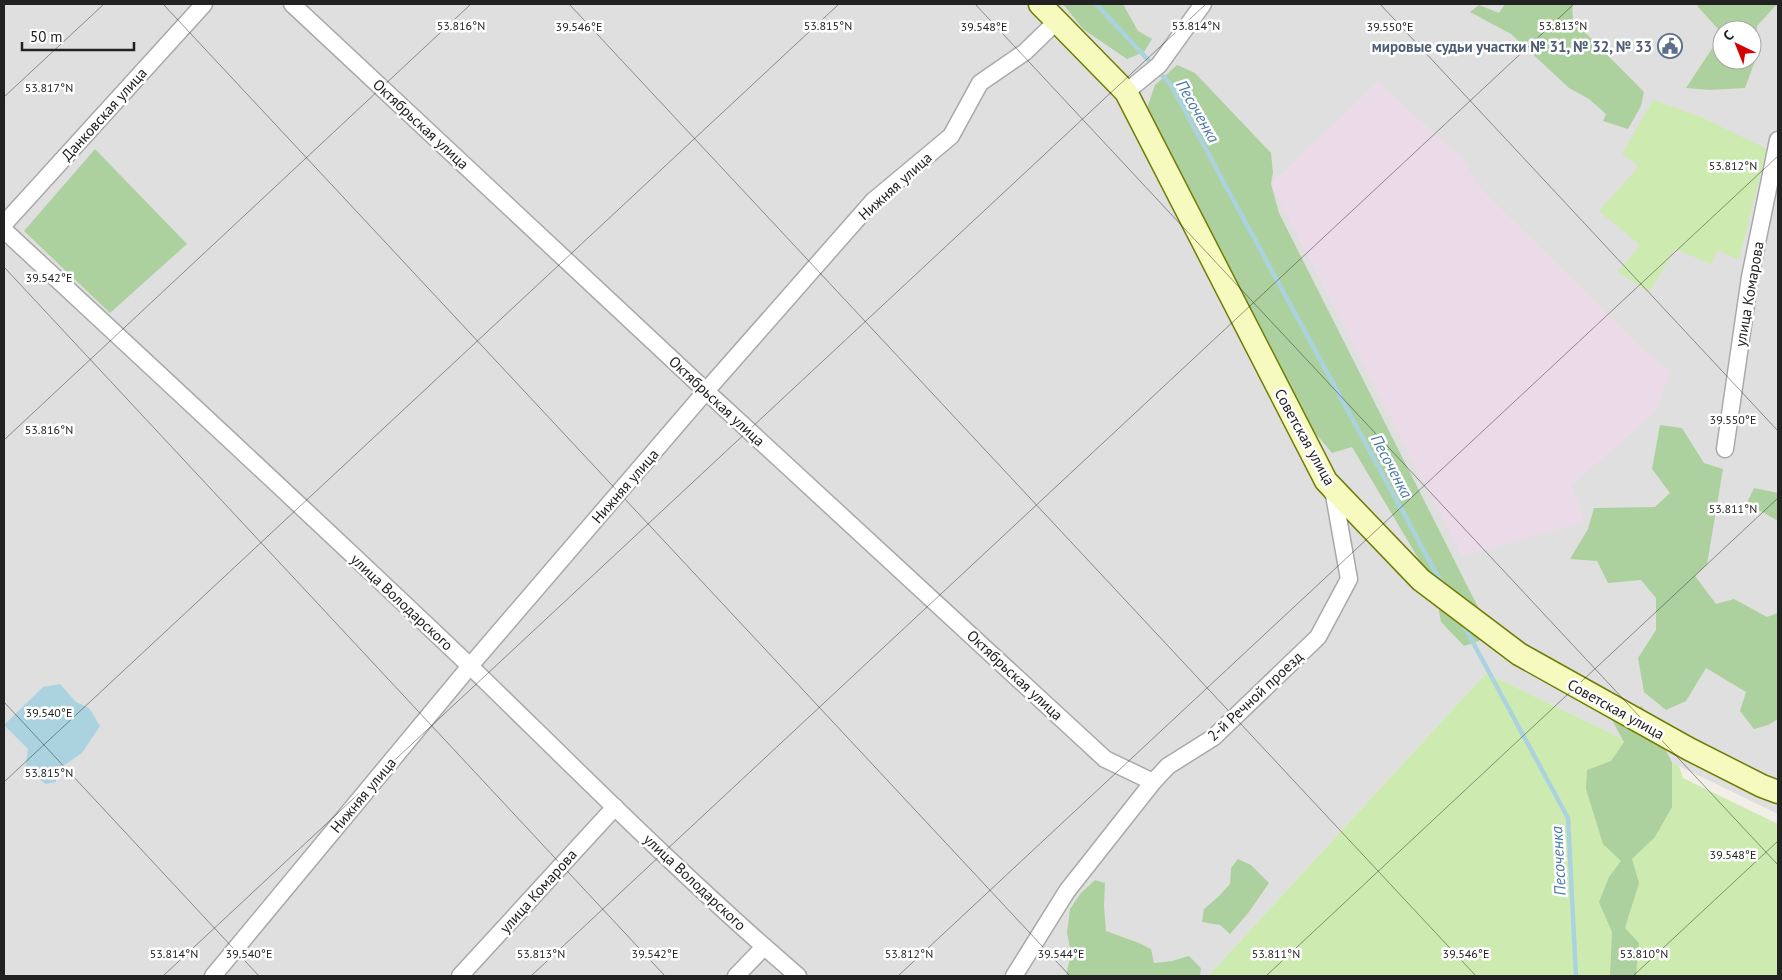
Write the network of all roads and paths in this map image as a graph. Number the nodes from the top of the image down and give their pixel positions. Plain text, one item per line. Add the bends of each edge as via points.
1 (204, 4) edge
2 (292, 4) edge
3 (1040, 4) edge
4 (1204, 4) edge
5 (1058, 20) junction
6 (1126, 92) junction
7 (1778, 140) edge
8 (4, 224) edge
9 (4, 230) edge
10 (706, 392) junction
11 (1724, 450) dead end
12 (1326, 482) junction
13 (470, 666) junction
14 (1153, 782) junction
15 (1778, 792) edge
16 (615, 807) junction
17 (764, 947) junction
18 (213, 976) edge
19 (460, 976) edge
20 (736, 976) edge
21 (798, 976) edge
22 (1014, 976) edge

1 - 8 street, Данковская улица
2 - 10 street, Октябрьская улица
3 - 5 street, Советская улица
4 - 6 street via 1159,65
5 - 6 street, Советская улица
5 - 10 street, Нижняя улица via 1025,52 980,83 951,136 873,201
6 - 12 street, Советская улица
7 - 11 street, улица Комарова via 1750,278
9 - 13 street, улица Володарского
10 - 13 street, Нижняя улица
10 - 14 street, Октябрьская улица via 1105,758
12 - 14 street, 2-й Речной проезд via 1334,496 1349,579 1318,637 1214,738 1168,766
12 - 15 street, Советская улица via 1421,580 1519,654 1689,749
13 - 16 street, улица Володарского
13 - 18 street, Нижняя улица
14 - 22 street, 2-й Речной проезд via 1068,891
16 - 17 street, улица Володарского
16 - 19 street, улица Комарова
17 - 20 street
17 - 21 street, улица Володарского

